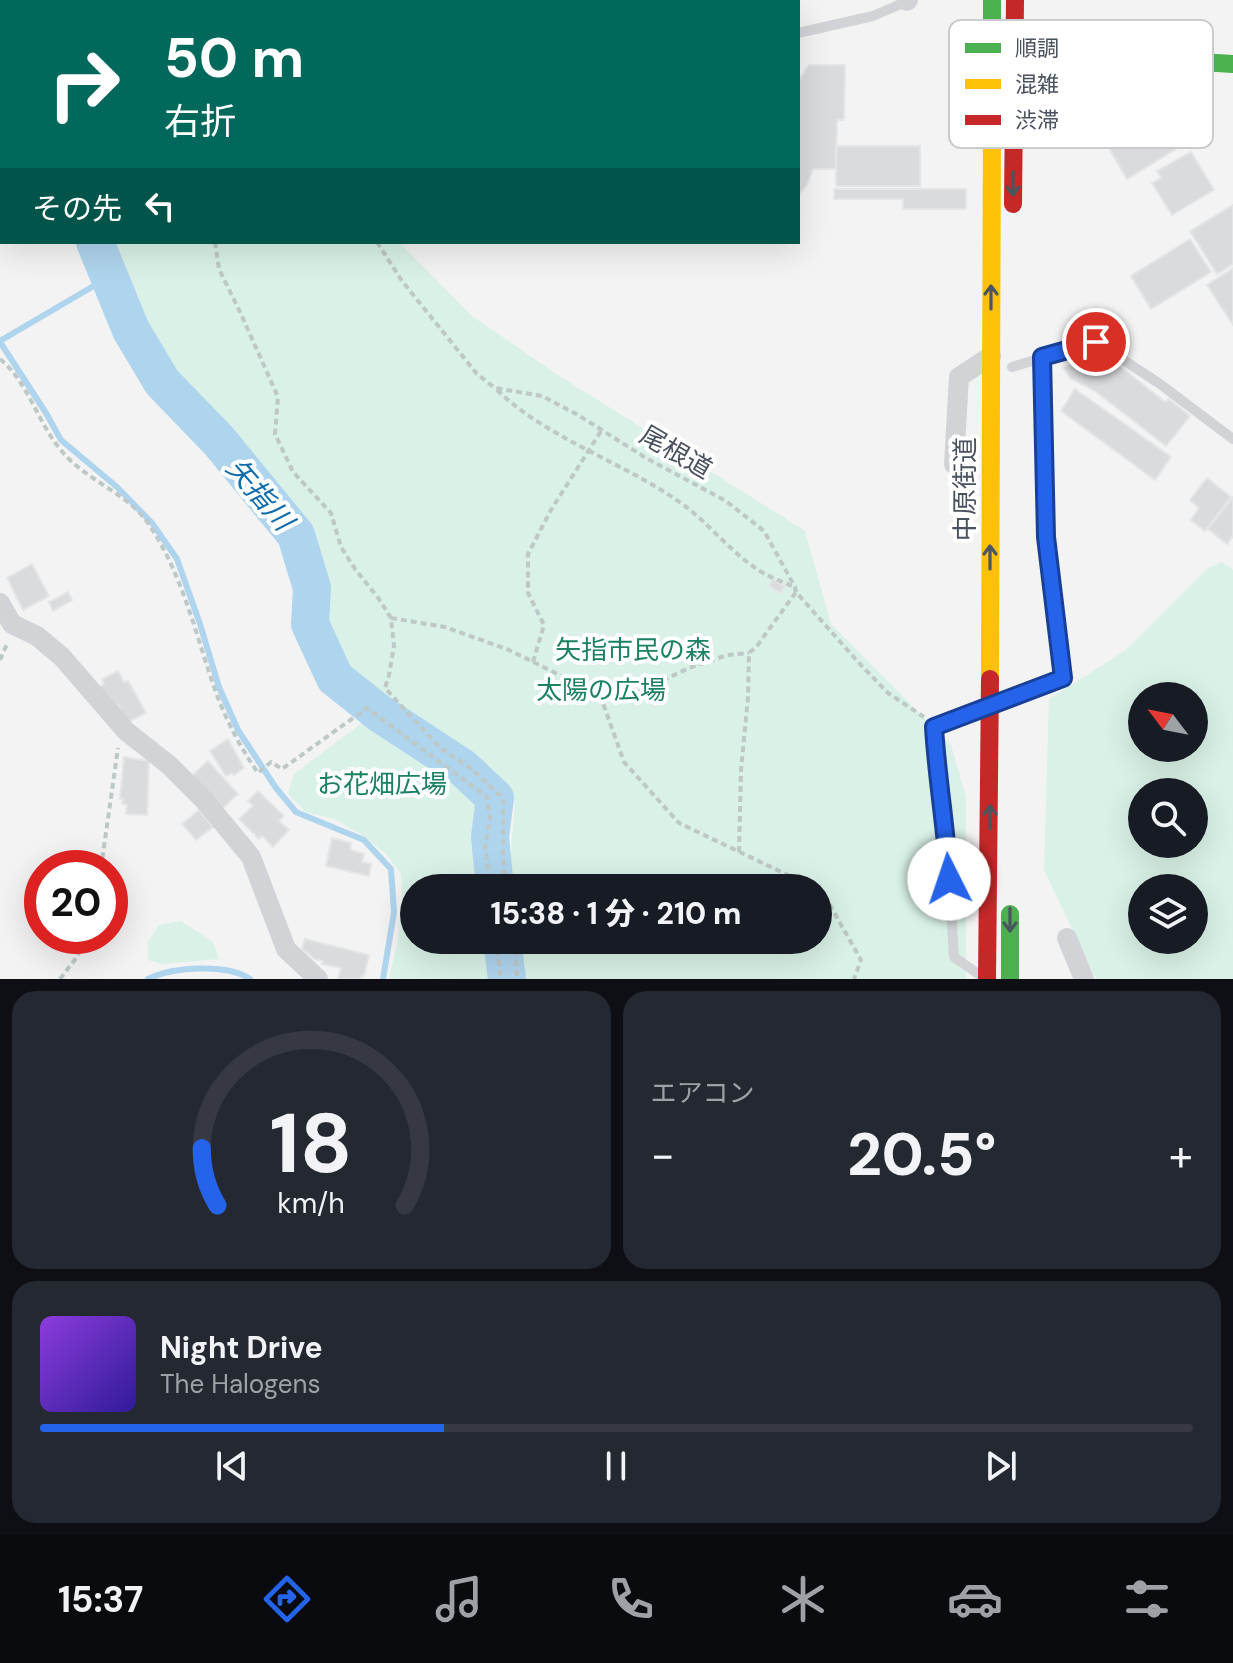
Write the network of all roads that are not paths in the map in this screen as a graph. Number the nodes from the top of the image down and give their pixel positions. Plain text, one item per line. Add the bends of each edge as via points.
1 (908, 0) edge
2 (992, 0) edge
3 (1015, 0) edge
4 (992, 20) edge
5 (1015, 20) edge
6 (800, 33) edge
7 (1213, 63) edge
8 (1233, 64) edge
9 (991, 148) edge
10 (1013, 148) edge
11 (1013, 224) dead end
12 (991, 356) junction
13 (1042, 357) junction
14 (1012, 367) dead end
15 (1233, 439) edge
16 (954, 464) dead end
17 (0, 603) edge
18 (1011, 681) dead end
19 (1010, 712) dead end
20 (1010, 901) dead end
21 (1067, 938) dead end
22 (318, 979) edge
23 (986, 979) edge
24 (1010, 979) edge
25 (1084, 979) edge

1 - 6 lane via 873,16
2 - 4 main road, 中原街道
3 - 5 main road
7 - 8 main road
12 -> 9 main road, 中原街道
10 -> 11 main road
12 - 16 street via 959,377
23 -> 12 main road, 中原街道
13 - 14 lane
13 - 15 lane via 1096,342
13 - 23 lane, bridge via 1046,537 1063,678 934,727 954,957
17 - 22 street via 12,624 62,657 126,731 204,800 251,857 286,949
18 - 19 main road
20 -> 24 main road
21 - 25 street

